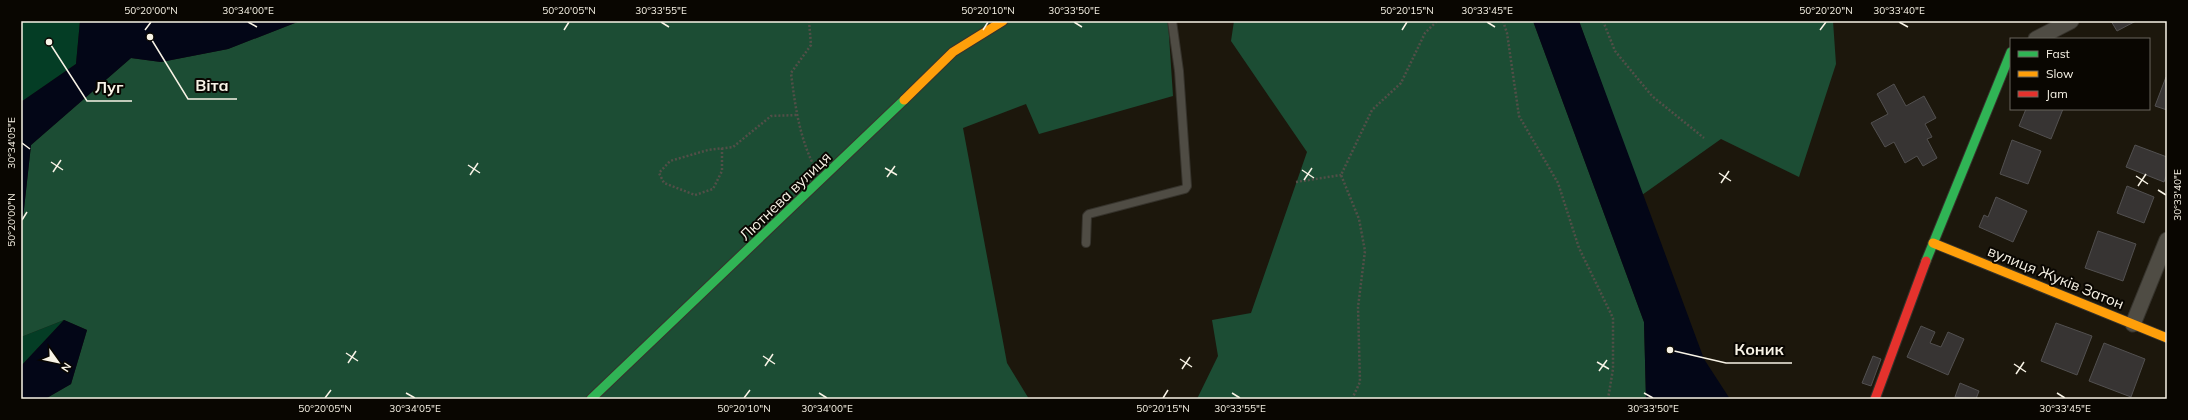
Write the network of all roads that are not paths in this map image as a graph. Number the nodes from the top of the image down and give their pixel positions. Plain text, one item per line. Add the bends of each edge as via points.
1 (1003, 21) edge
2 (1172, 21) edge
3 (2071, 21) edge
4 (2038, 38) edge
5 (2010, 54) edge
6 (2167, 240) edge
7 (1086, 243) dead end
8 (1934, 243) junction
9 (2133, 324) junction
10 (2167, 338) edge
11 (591, 399) edge
12 (1875, 399) edge

1 - 11 street, Лютнева вулиця via 954,52
2 - 7 lane via 1179,71 1187,186 1185,189 1089,214
3 - 4 street
5 - 8 street
6 - 9 street
8 - 9 street, вулиця Жуків Затон
8 - 12 street
9 - 10 street, вулиця Жуків Затон

